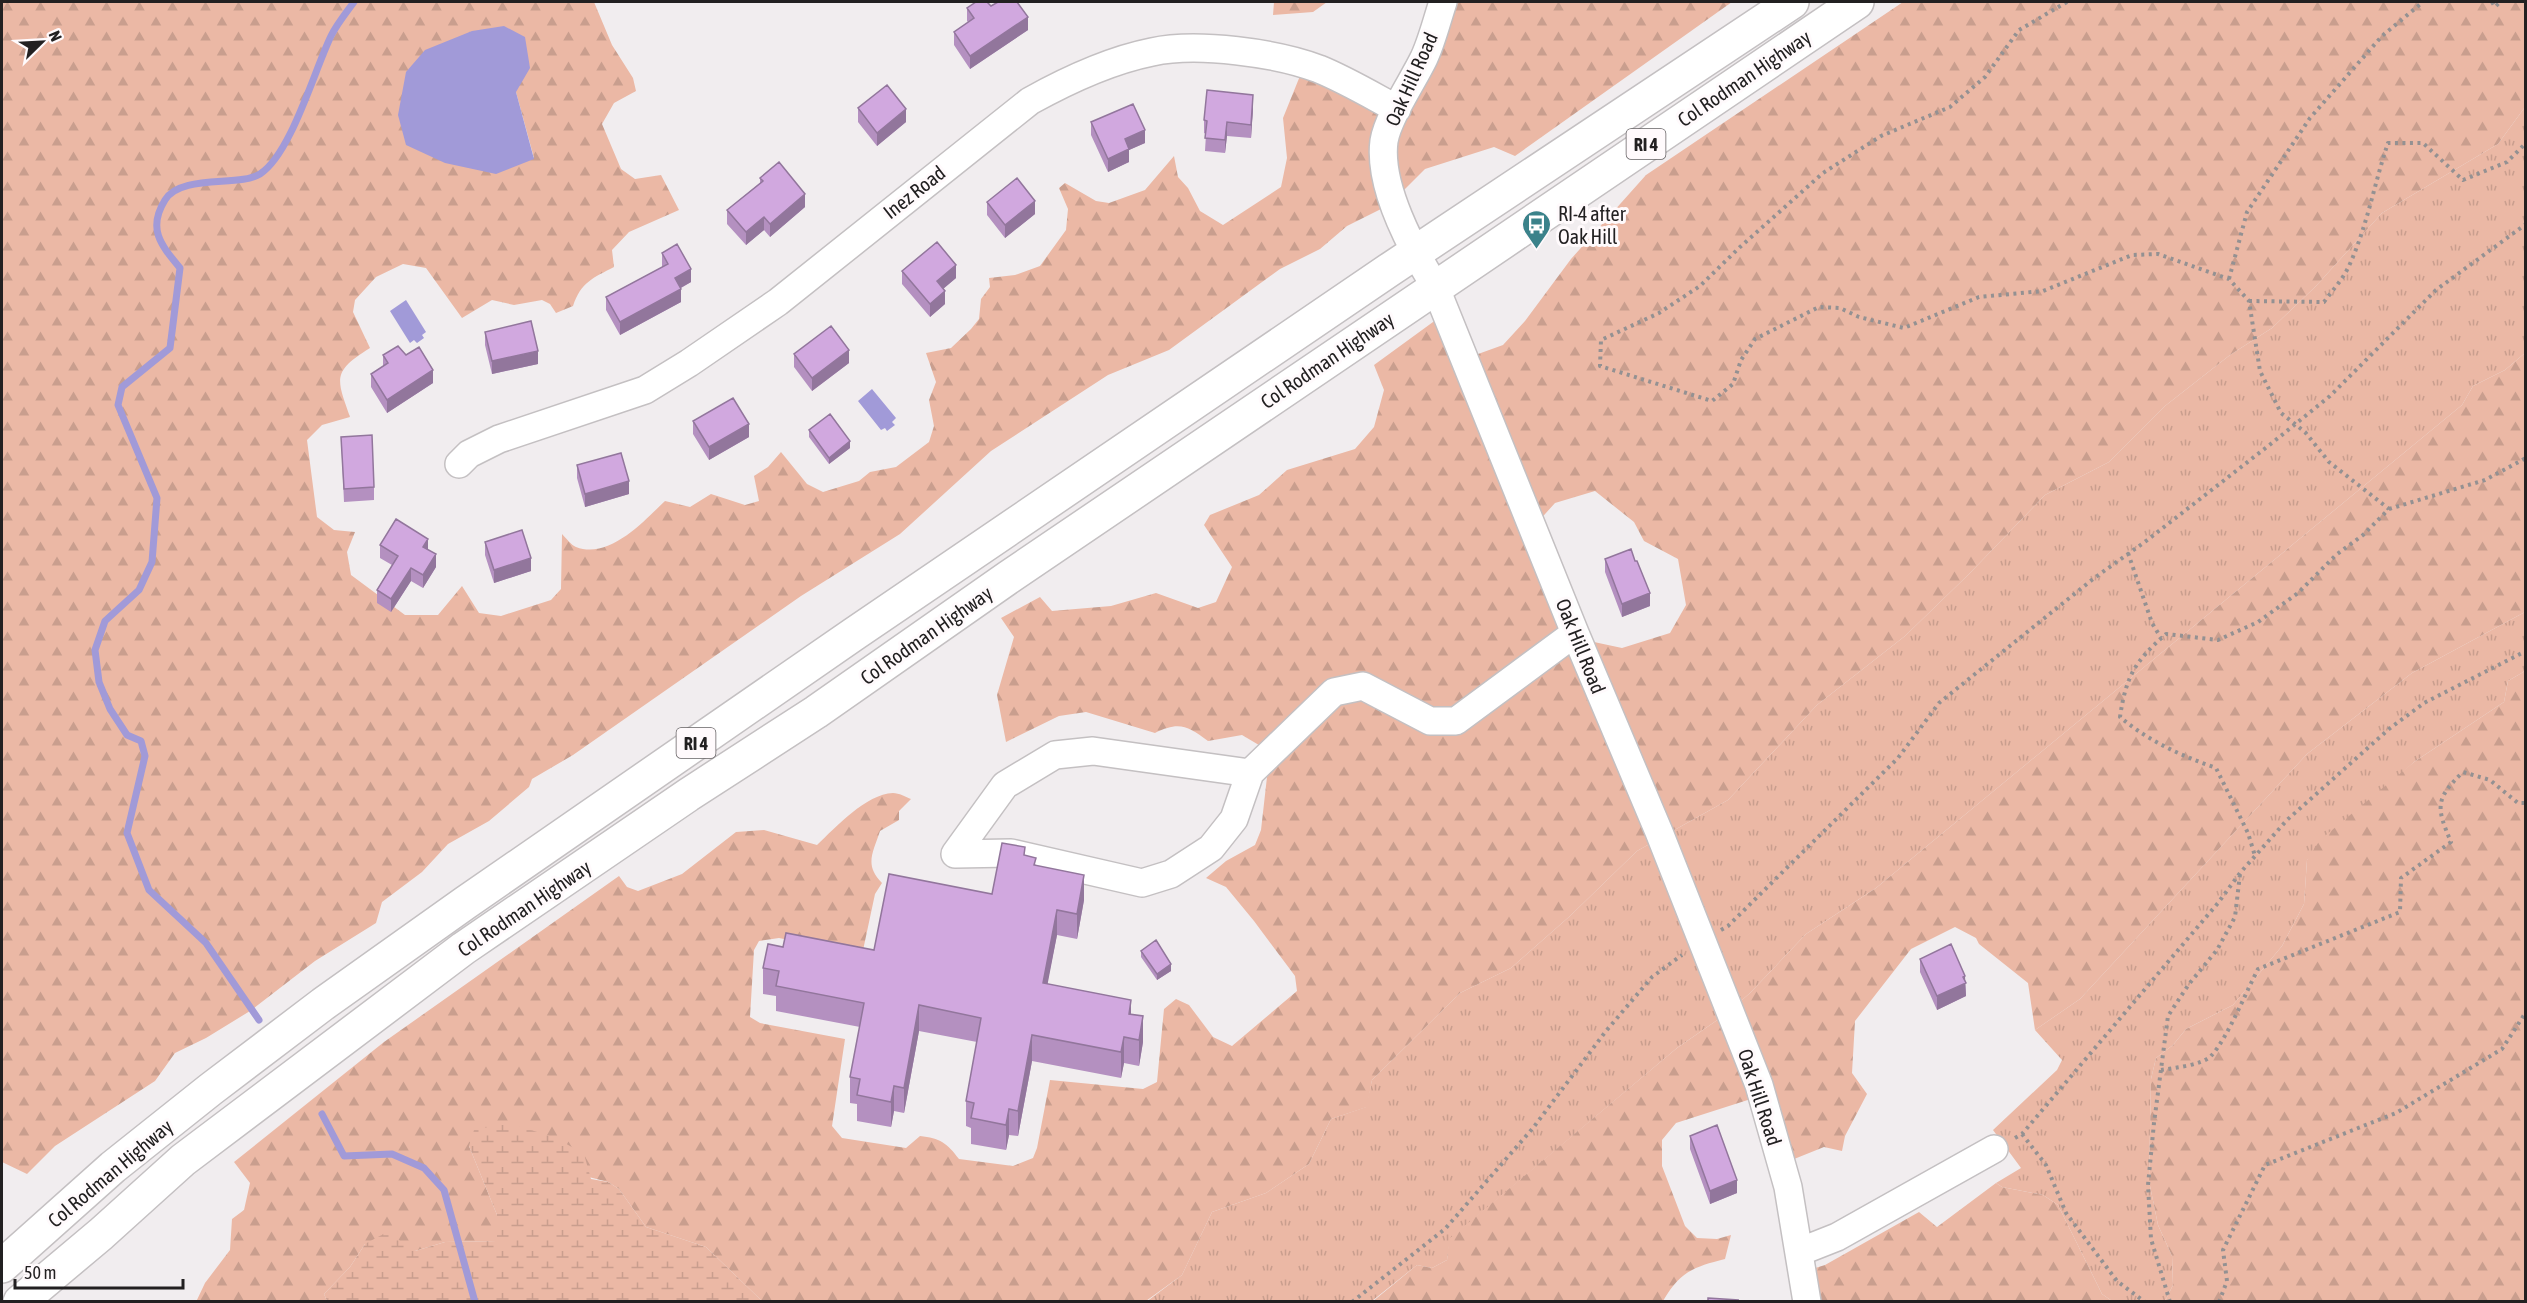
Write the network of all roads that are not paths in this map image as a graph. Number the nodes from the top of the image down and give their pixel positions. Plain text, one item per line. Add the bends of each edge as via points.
1 (1443, 2) edge
2 (1792, 2) edge
3 (1857, 2) edge
4 (1396, 109) junction
5 (1414, 253) junction
6 (1435, 286) junction
7 (459, 464) dead end
8 (1575, 633) junction
9 (1250, 773) junction
10 (1994, 1149) road end
11 (1799, 1251) junction
12 (2, 1266) edge
13 (20, 1302) edge
14 (1806, 1302) edge

1 - 4 street, Oak Hill Road via 1425,57
2 - 5 highway, Col Rodman Highway / RI 4
3 - 6 highway, Col Rodman Highway / RI 4
4 - 5 street, Oak Hill Road via 1384,140 1386,168
4 - 7 street, Inez Road via 1318,69 1240,52 1152,52 1067,80 1030,101 778,302 689,363 645,390 499,439 469,454
5 - 6 street, Oak Hill Road
5 - 12 highway, Col Rodman Highway / RI 4 via 844,641 323,1004 113,1167
6 - 8 street, Oak Hill Road
6 - 13 highway, Col Rodman Highway / RI 4 via 816,712 464,948 183,1160
8 - 9 street via 1456,721 1430,721 1363,686 1334,692
8 - 11 street, Oak Hill Road via 1759,1085 1788,1187
9 - 9 street via 1093,751 1055,755 1005,785 955,854 1011,853 1142,883 1171,874 1211,848 1234,819
10 - 11 street via 1837,1237
11 - 14 street, Oak Hill Road

